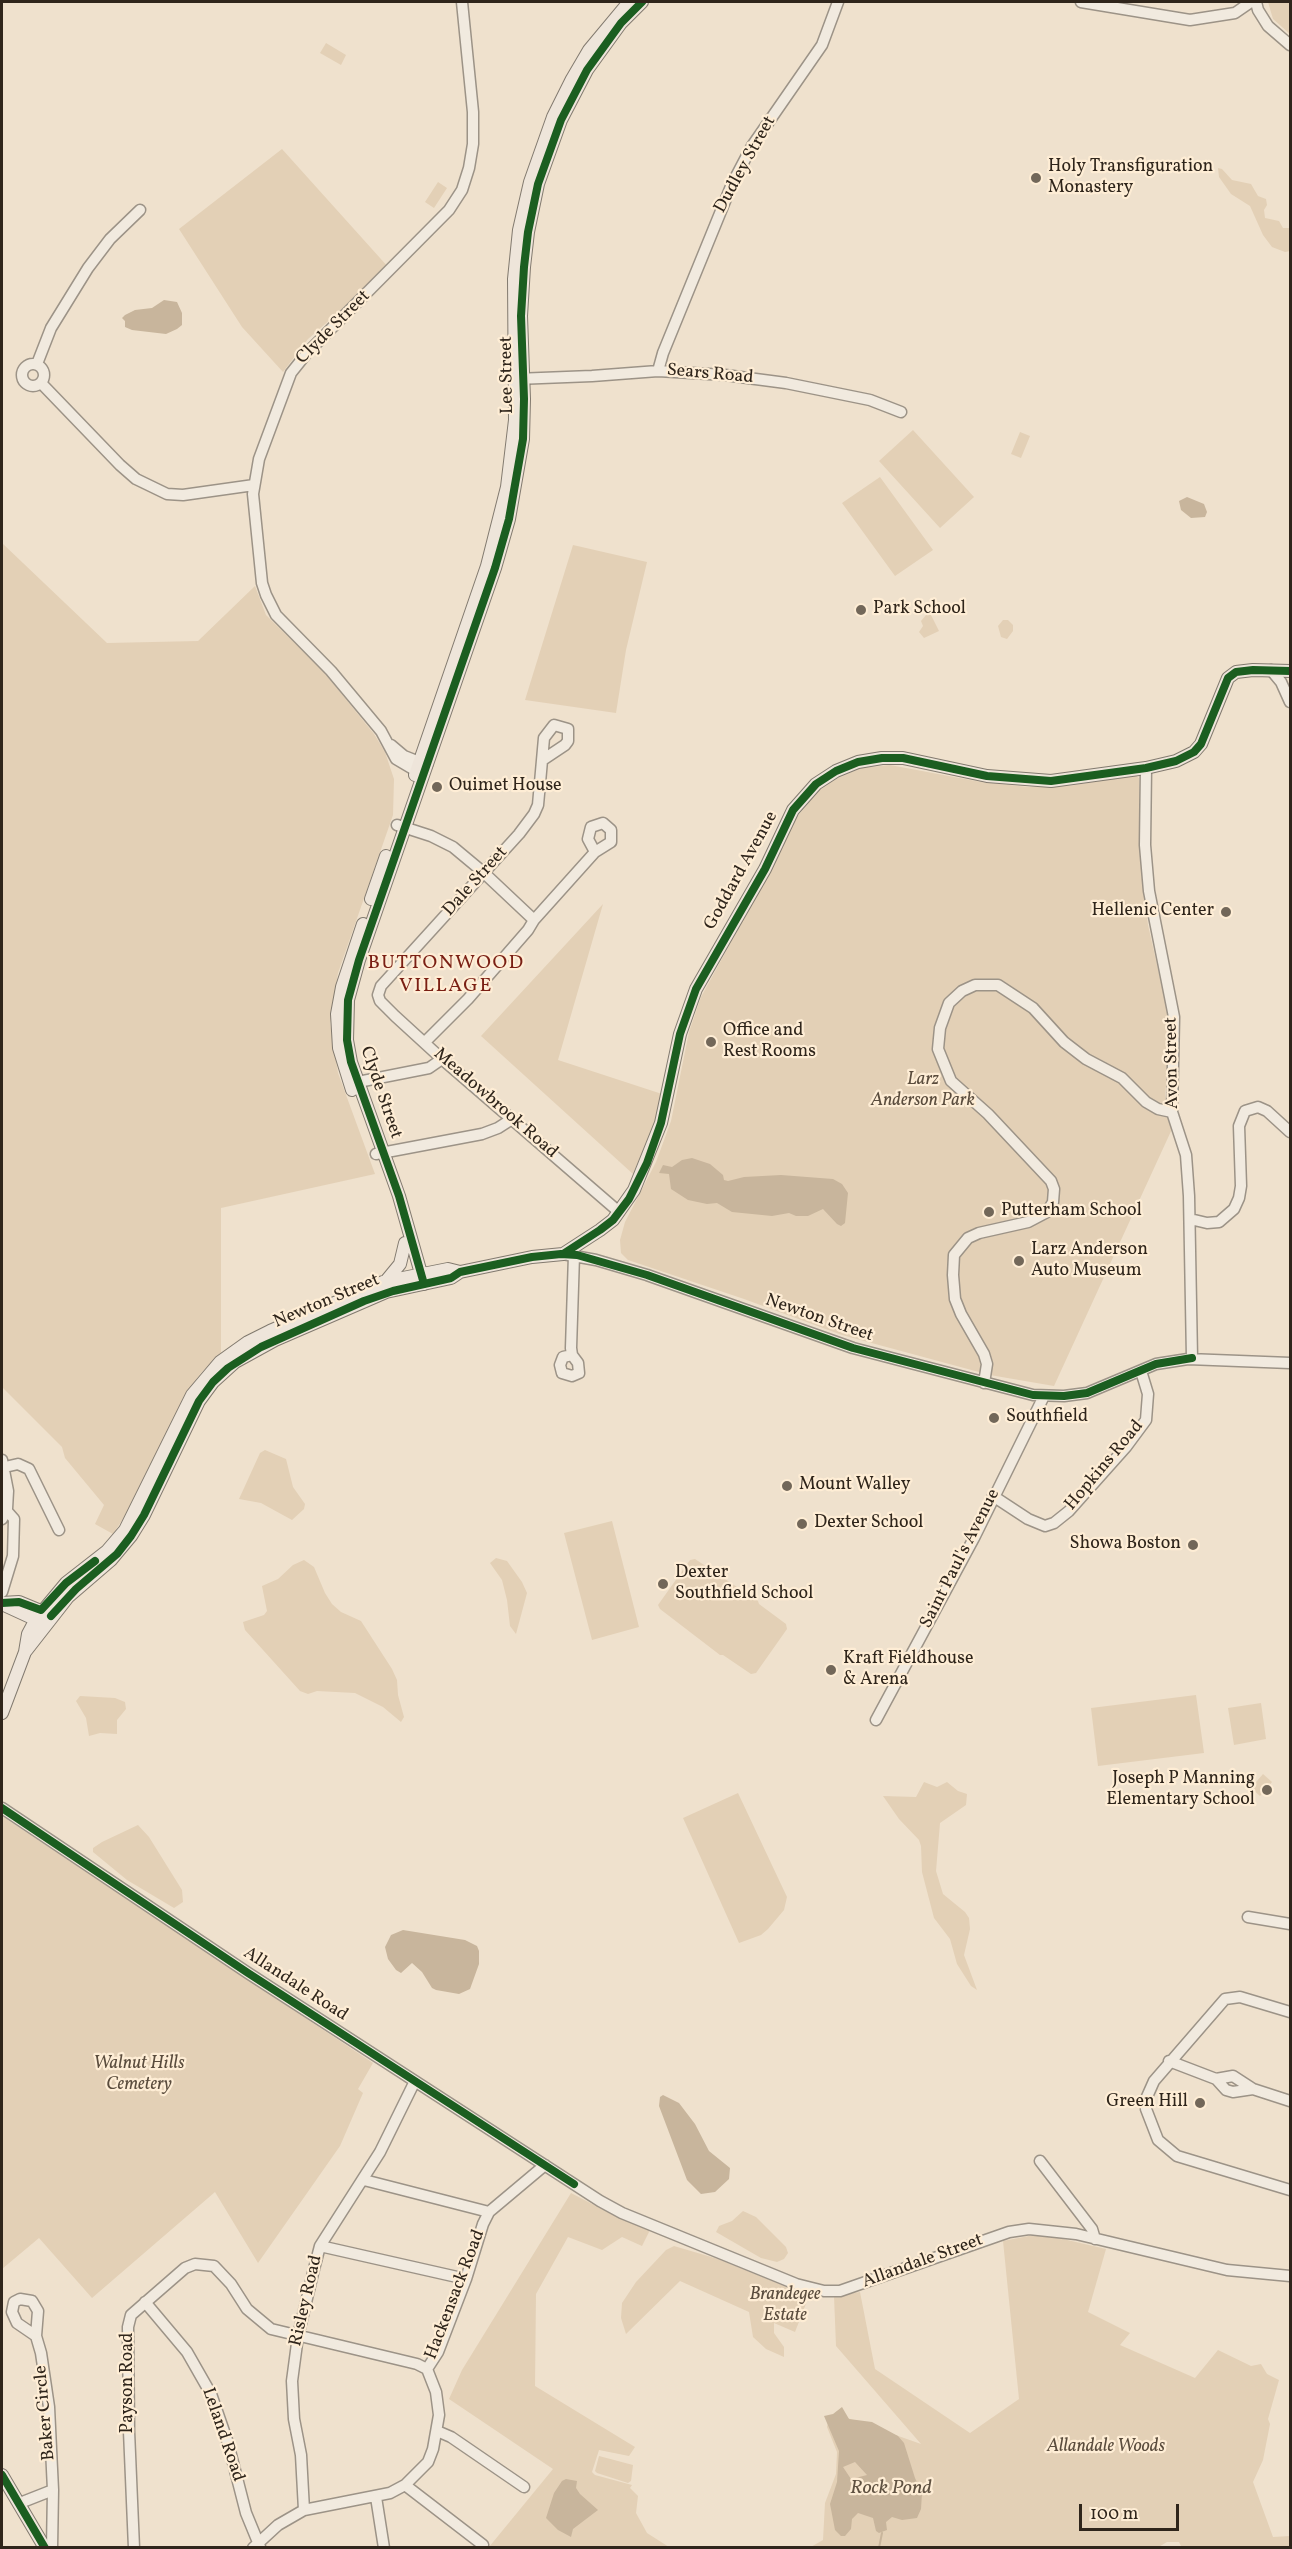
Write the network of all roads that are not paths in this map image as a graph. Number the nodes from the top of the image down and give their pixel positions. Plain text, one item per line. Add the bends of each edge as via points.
1 (462, 2) edge
2 (629, 2) edge
3 (642, 2) edge
4 (838, 2) edge
5 (1081, 2) edge
6 (1251, 2) edge
7 (1256, 2) edge
8 (1235, 13) junction
9 (1268, 27) junction
10 (1290, 45) edge
11 (140, 210) dead end
12 (37, 364) junction
13 (658, 371) junction
14 (520, 378) junction
15 (41, 383) junction
16 (901, 412) dead end
17 (254, 485) junction
18 (1271, 670) junction
19 (1290, 670) edge
20 (1290, 702) edge
21 (543, 759) dead end
22 (421, 768) junction
23 (1146, 768) junction
24 (401, 826) junction
25 (596, 852) dead end
26 (483, 872) junction
27 (534, 920) junction
28 (379, 990) joint
29 (425, 1042) junction
30 (442, 1059) junction
31 (354, 1083) junction
32 (1172, 1112) junction
33 (512, 1119) junction
34 (1290, 1132) edge
35 (380, 1153) junction
36 (619, 1212) junction
37 (1190, 1220) junction
38 (405, 1243) junction
39 (569, 1254) junction
40 (420, 1280) junction
41 (383, 1282) junction
42 (572, 1355) dead end
43 (1192, 1359) junction
44 (1290, 1364) edge
45 (1141, 1371) junction
46 (984, 1383) junction
47 (1047, 1396) junction
48 (3, 1464) edge
49 (993, 1496) junction
50 (4, 1515) edge
51 (59, 1530) dead end
52 (2, 1592) edge
53 (2, 1604) edge
54 (43, 1617) junction
55 (2, 1713) edge
56 (876, 1720) dead end
57 (2, 1808) edge
58 (1248, 1917) dead end
59 (1290, 1924) edge
60 (1290, 2012) edge
61 (1169, 2061) junction
62 (415, 2081) junction
63 (1290, 2101) edge
64 (1040, 2161) dead end
65 (545, 2165) junction
66 (364, 2180) junction
67 (574, 2184) joint
68 (1290, 2190) edge
69 (489, 2212) junction
70 (1095, 2239) junction
71 (320, 2246) junction
72 (1290, 2276) edge
73 (466, 2279) junction
74 (145, 2302) junction
75 (36, 2336) dead end
76 (298, 2336) junction
77 (427, 2369) junction
78 (437, 2431) junction
79 (2, 2475) edge
80 (405, 2485) junction
81 (524, 2487) dead end
82 (53, 2490) junction
83 (376, 2497) junction
84 (20, 2503) junction
85 (304, 2510) junction
86 (483, 2545) dead end
87 (257, 2546) edge
88 (45, 2547) edge
89 (52, 2547) edge
90 (134, 2547) edge
91 (384, 2547) edge

1 - 17 street, Clyde Street via 473,144 462,190 450,210 295,366 271,420
2 - 14 main road, Lee Street via 575,72 534,169 515,260 513,304
3 - 14 main road, Lee Street via 587,70 544,164 531,215 524,267
4 - 13 street, Dudley Street via 822,45 752,146 732,184
5 - 8 street via 1185,20
6 - 8 street
7 - 9 street
8 - 9 street via 1253,16
9 - 10 street
11 - 12 street via 88,268 51,328
12 - 15 street via 45,374
12 - 15 street via 24,368 22,378 30,386
13 - 14 street, Sears Road
13 - 16 street, Sears Road via 786,383 870,400
14 - 22 main road, Lee Street via 507,487 497,531
15 - 17 street via 120,465 136,479 167,494
17 - 22 street, Clyde Street via 261,572 276,615 331,671 390,744
18 - 19 main road, Goddard Avenue
18 - 20 street
18 - 23 main road, Goddard Avenue via 1236,672 1228,678 1205,738 1194,752
21 - 26 street, Dale Street via 534,814
22 - 24 main road, Clyde Street
23 - 32 street, Avon Street via 1149,891 1174,1017
23 - 36 main road, Goddard Avenue via 1043,781 882,758 858,762 816,784 793,810 765,869 696,989 680,1034 662,1123 634,1190
24 - 26 street via 446,842
24 - 31 main road, Clyde Street via 347,970 338,1005 339,1048
25 - 27 street
26 - 27 street
26 - 28 street, Dale Street
27 - 29 street via 468,999
28 - 29 street, Meadowbrook Road via 380,1001
29 - 30 street, Meadowbrook Road
30 - 31 street via 429,1068
30 - 33 street, Meadowbrook Road
31 - 35 main road, Clyde Street
32 - 37 street, Avon Street via 1186,1155
32 - 46 street via 1146,1102 1122,1078 1086,1059 1033,1008 998,985 975,985 949,1003 938,1049 951,1081 988,1114 1051,1181 1054,1189 1047,1212 1028,1222 968,1238 954,1256 955,1299 984,1354
33 - 35 street via 482,1134
33 - 36 street, Meadowbrook Road
34 - 37 street via 1267,1111 1258,1107 1245,1111 1239,1126 1241,1185 1234,1209 1219,1222
35 - 38 main road, Clyde Street
35 - 40 main road, Clyde Street
36 - 39 main road, Goddard Avenue
37 - 43 street, Avon Street
38 - 40 main road, Clyde Street
38 - 41 main road via 400,1264
39 - 40 main road, Newton Street via 532,1257 460,1272 448,1269
39 - 42 street
39 - 46 street, Newton Street via 654,1277 854,1348
40 - 41 main road, Newton Street
40 - 54 main road, Newton Street via 274,1340 220,1374 199,1401 131,1536 117,1554
41 - 54 main road, Newton Street via 270,1331 220,1362 192,1395 125,1530 66,1583
43 - 44 street, Newton Street
43 - 45 street, Newton Street via 1156,1364
45 - 47 street, Newton Street via 1087,1393
45 - 49 street, Hopkins Road via 1148,1394 1146,1420 1069,1511 1045,1526 1028,1520
46 - 47 street, Newton Street
47 - 49 street, Saint Paul's Avenue
48 - 50 street via 8,1491
48 - 51 street via 29,1469
49 - 56 street, Saint Paul's Avenue
50 - 52 street via 14,1519 13,1556
53 - 54 main road via 19,1602
54 - 55 main road
57 - 62 street, Allandale Road
58 - 59 street
60 - 61 street via 1240,1997 1225,1999
61 - 63 street via 1216,2079 1233,2076 1253,2089
61 - 68 street via 1146,2099 1148,2119 1158,2140 1177,2156
62 - 65 street, Allandale Road
62 - 66 street, Risley Road
64 - 70 street via 1092,2229
65 - 67 street, Allandale Road
65 - 69 street, Hackensack Road
66 - 69 street
66 - 71 street, Risley Road
67 - 70 street, Allandale Street via 622,2213 767,2273 824,2291 867,2283 1009,2232 1051,2230
69 - 73 street, Hackensack Road
70 - 72 street, Allandale Street via 1198,2265
71 - 73 street
71 - 76 street, Risley Road
73 - 77 street, Hackensack Road via 438,2352
74 - 76 street, Payson Road via 176,2273 205,2264 221,2272 257,2319 271,2329
74 - 87 street, Leland Road via 187,2352 211,2394
74 - 90 street, Payson Road via 131,2315 128,2327
75 - 82 street, Baker Circle via 49,2407
76 - 77 street, Payson Road
76 - 85 street, Risley Road via 292,2392
77 - 78 street, Hackensack Road via 439,2404
78 - 80 street, Hackensack Road via 428,2462
78 - 81 street
79 - 84 main road
80 - 83 street, Hackensack Road
80 - 86 street
82 - 84 street
82 - 89 street, Baker Circle
83 - 85 street, Hackensack Road
83 - 91 street
84 - 88 main road
85 - 87 street, Hackensack Road via 278,2524

